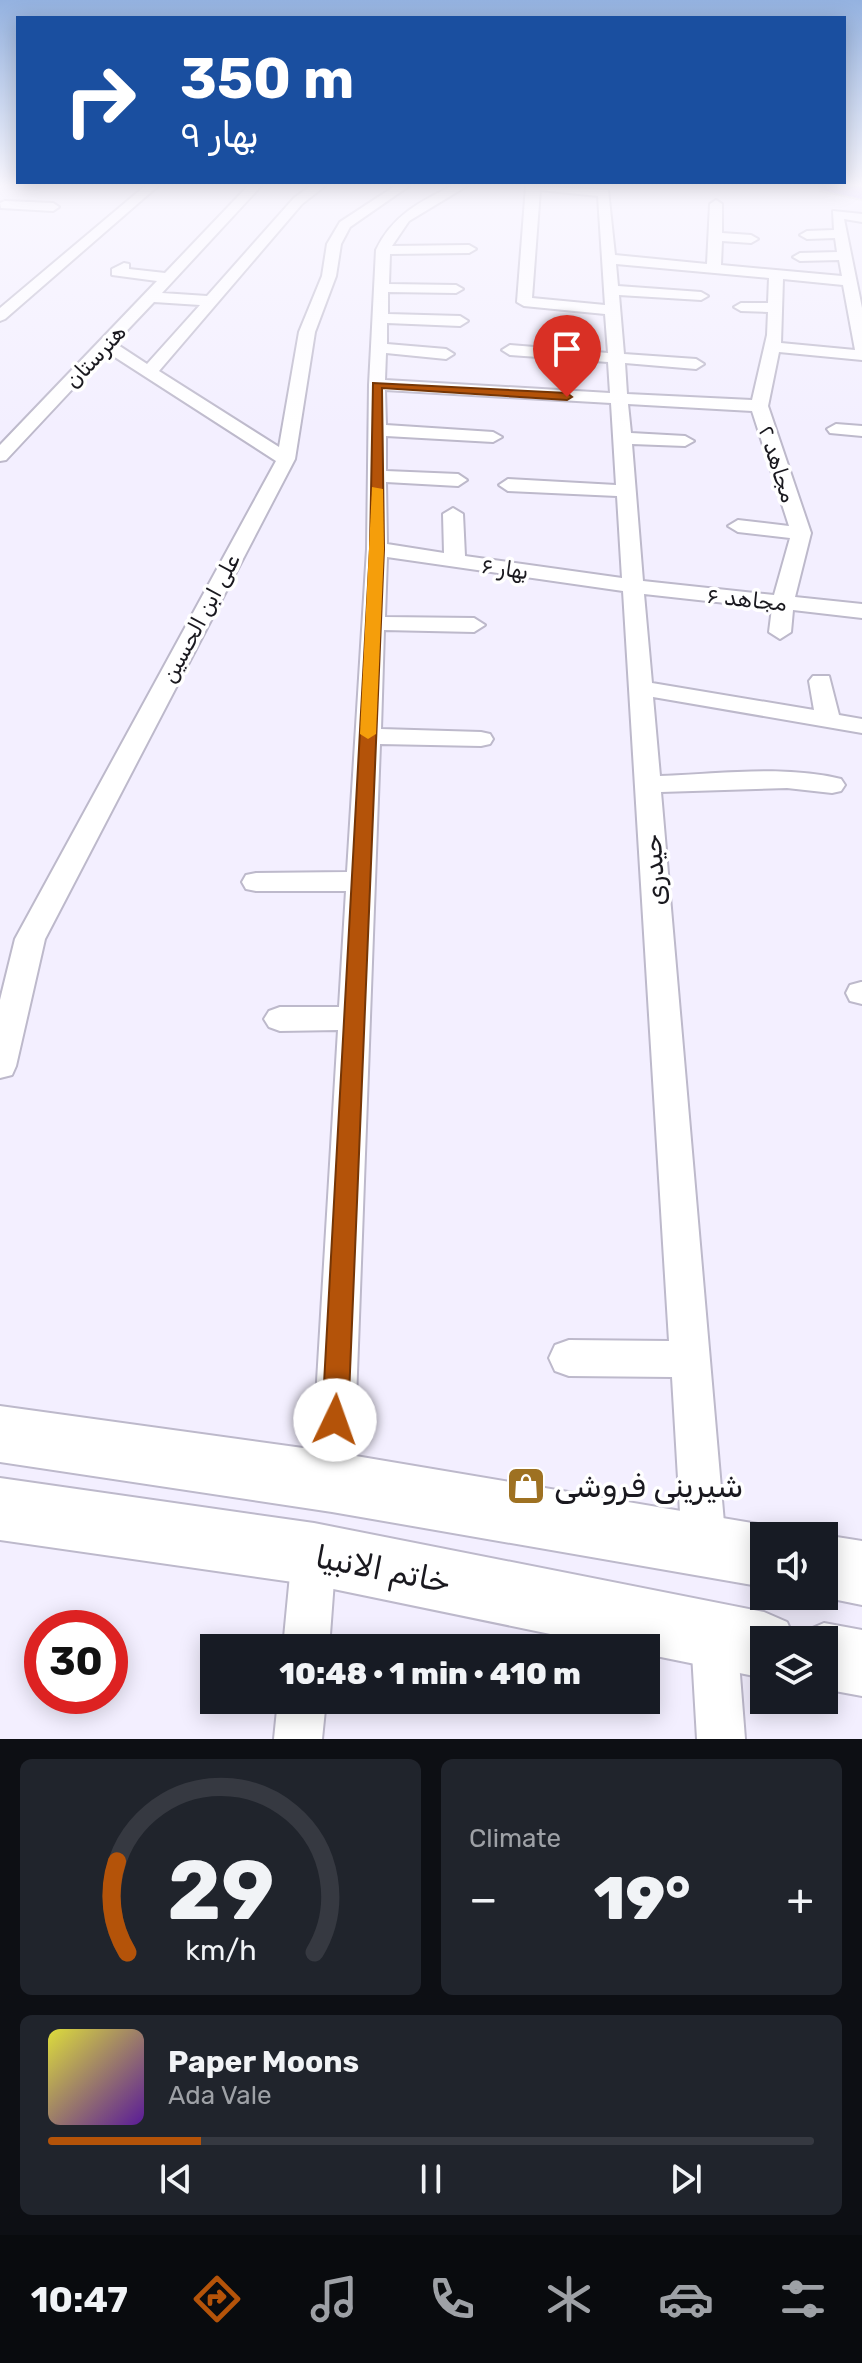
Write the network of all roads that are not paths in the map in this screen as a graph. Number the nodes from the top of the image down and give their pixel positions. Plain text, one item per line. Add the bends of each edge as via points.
1 (57, 267) edge
2 (124, 267) dead end
3 (178, 267) edge
4 (241, 267) edge
5 (330, 267) edge
6 (382, 267) edge
7 (527, 267) edge
8 (610, 267) edge
9 (687, 267) edge
10 (798, 267) edge
11 (850, 267) edge
12 (714, 270) joint
13 (764, 272) junction
14 (168, 278) junction
15 (381, 288) junction
16 (456, 289) dead end
17 (701, 296) dead end
18 (151, 297) junction
19 (612, 300) junction
20 (858, 300) edge
21 (212, 301) junction
22 (741, 314) dead end
23 (0, 316) edge
24 (775, 316) junction
25 (380, 318) junction
26 (460, 321) dead end
27 (105, 344) junction
28 (610, 347) junction
29 (772, 347) junction
30 (862, 348) edge
31 (510, 350) dead end
32 (446, 354) dead end
33 (862, 355) edge
34 (696, 364) dead end
35 (377, 367) junction
36 (150, 371) junction
37 (491, 378) dead end
38 (619, 400) junction
39 (759, 406) junction
40 (836, 429) dead end
41 (377, 430) junction
42 (862, 431) edge
43 (493, 437) dead end
44 (622, 438) junction
45 (685, 441) dead end
46 (0, 456) edge
47 (286, 459) junction
48 (377, 476) junction
49 (458, 480) dead end
50 (508, 485) dead end
51 (626, 491) junction
52 (453, 514) dead end
53 (738, 526) dead end
54 (801, 533) junction
55 (377, 549) junction
56 (455, 560) junction
57 (633, 586) junction
58 (783, 603) junction
59 (862, 611) edge
60 (373, 623) junction
61 (474, 625) dead end
62 (780, 632) dead end
63 (821, 681) dead end
64 (640, 688) junction
65 (828, 720) junction
66 (862, 726) edge
67 (368, 736) junction
68 (481, 739) dead end
69 (648, 784) junction
70 (832, 785) dead end
71 (361, 881) junction
72 (256, 882) dead end
73 (354, 1018) junction
74 (280, 1019) dead end
75 (0, 1066) edge
76 (569, 1358) dead end
77 (690, 1359) junction
78 (0, 1434) edge
79 (332, 1482) junction
80 (0, 1509) edge
81 (704, 1546) junction
82 (314, 1554) junction
83 (750, 1554) edge
84 (838, 1569) edge
85 (862, 1573) edge
86 (307, 1634) edge
87 (739, 1641) edge
88 (838, 1659) edge
89 (862, 1663) edge
90 (301, 1714) edge
91 (298, 1739) edge
92 (721, 1739) edge

1 - 23 street
2 - 14 street via 117,272
3 - 14 street, هنرستان
4 - 21 street
5 - 47 street, علی ابن الحسین via 307,332
6 - 15 street
7 - 19 street via 524,302
8 - 19 street, حیدری
9 - 12 street
10 - 13 street
11 - 20 street
12 - 13 street
13 - 24 street, مجاهد ۲
14 - 18 street, هنرستان
15 - 16 street
15 - 25 street
17 - 19 street
18 - 21 street
18 - 27 street, هنرستان
19 - 28 street, حیدری
20 - 30 street
21 - 36 street
22 - 24 street
24 - 29 street, مجاهد ۲
25 - 26 street
25 - 35 street
27 - 36 street
27 - 46 street, هنرستان
28 - 31 street
28 - 34 street
28 - 38 street, حیدری
29 - 33 street
29 - 39 street, مجاهد ۲
32 - 35 street
35 - 37 street
35 - 38 street
35 - 41 street
36 - 47 street
38 - 39 street
38 - 44 street, حیدری
39 - 54 street, مجاهد ۲
40 - 42 street
41 - 43 street
41 - 48 street
44 - 45 street
44 - 51 street, حیدری
47 - 75 street, علی ابن الحسین via 30,939
48 - 49 street
48 - 55 street
50 - 51 street
51 - 57 street, حیدری
52 - 56 street
53 - 54 street
54 - 58 street, مجاهد ۲
55 - 56 street, بهار ۶
55 - 60 street
56 - 57 street, بهار ۶
57 - 58 street, مجاهد ۶
57 - 64 street, حیدری
58 - 59 street, مجاهد ۶
58 - 62 street, مجاهد ۲
60 - 61 street
60 - 67 street
63 - 65 street
64 - 65 street
64 - 69 street, حیدری
65 - 66 street
67 - 68 street
67 - 71 street
69 - 70 street via 787,780
69 - 77 street, حیدری
71 - 72 street
71 - 73 street
73 - 74 street
73 - 79 street
76 - 77 street
77 - 81 street, حیدری
78 - 79 main road
79 - 81 main road
80 - 82 main road, خاتم الانبیا
81 - 83 main road
82 - 86 street
82 - 87 main road, خاتم الانبیا
84 - 85 main road
87 - 92 street
88 - 89 main road
90 - 91 street

